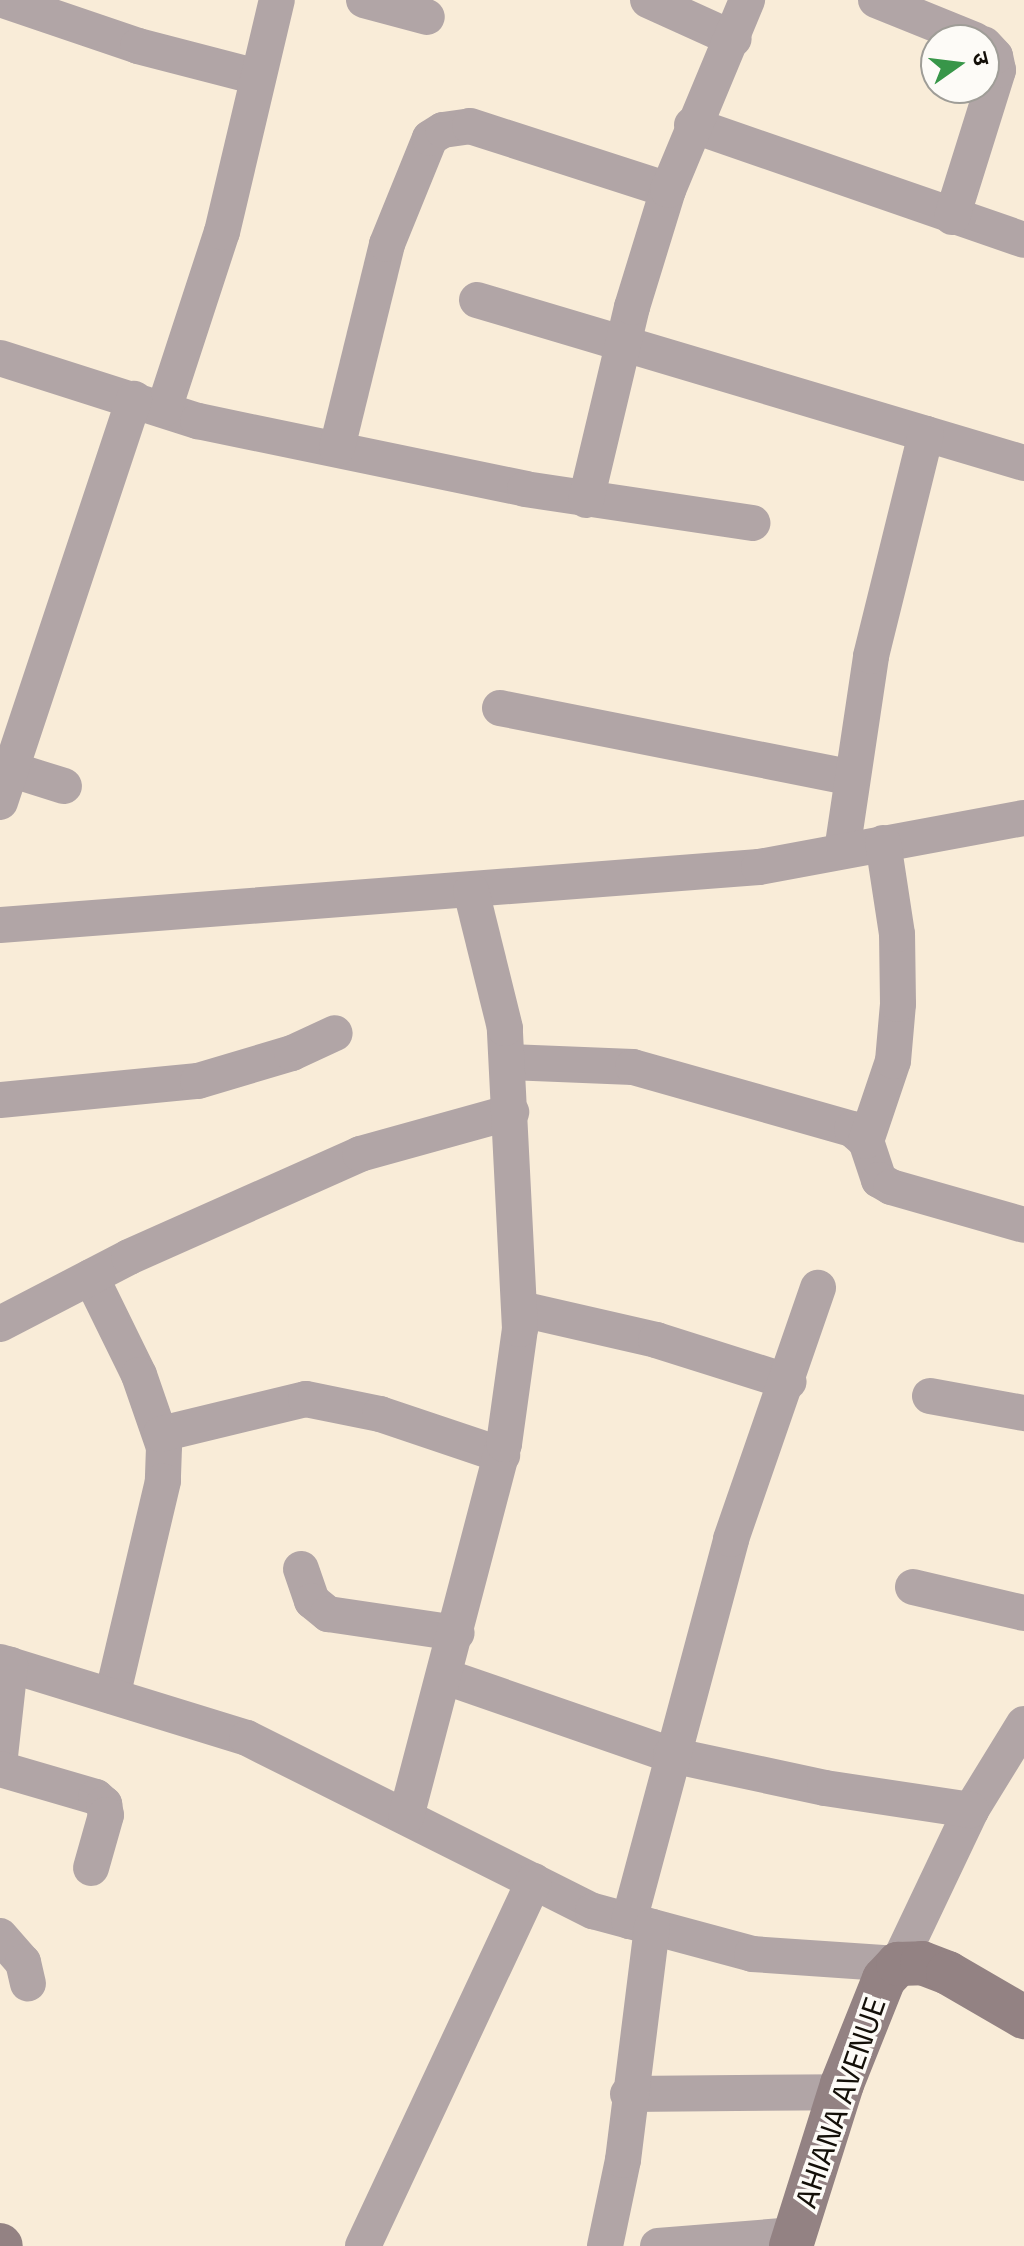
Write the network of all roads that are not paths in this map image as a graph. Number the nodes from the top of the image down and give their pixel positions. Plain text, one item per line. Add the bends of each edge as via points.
1 (3, 0) edge
2 (277, 0) edge
3 (364, 0) edge
4 (648, 0) edge
5 (747, 0) edge
6 (876, 0) edge
7 (427, 17) dead end
8 (935, 24) edge
9 (734, 39) junction
10 (258, 77) junction
11 (987, 104) edge
12 (692, 125) junction
13 (668, 190) junction
14 (952, 217) junction
15 (1024, 240) edge
16 (477, 300) dead end
17 (622, 347) junction
18 (0, 358) edge
19 (149, 404) junction
20 (926, 434) junction
21 (337, 448) junction
22 (1024, 463) edge
23 (586, 500) junction
24 (752, 523) dead end
25 (500, 708) dead end
26 (852, 778) junction
27 (4, 779) edge
28 (64, 786) dead end
29 (1024, 818) edge
30 (883, 843) junction
31 (842, 851) junction
32 (471, 891) junction
33 (0, 925) edge
34 (335, 1033) dead end
35 (509, 1062) junction
36 (0, 1100) edge
37 (511, 1112) junction
38 (866, 1141) junction
39 (1024, 1225) edge
40 (91, 1277) junction
41 (818, 1288) dead end
42 (521, 1309) junction
43 (0, 1324) edge
44 (789, 1382) junction
45 (930, 1396) dead end
46 (1024, 1413) edge
47 (161, 1434) junction
48 (502, 1455) junction
49 (301, 1569) dead end
50 (913, 1587) dead end
51 (1024, 1613) edge
52 (457, 1633) junction
53 (5, 1663) edge
54 (446, 1677) junction
55 (112, 1696) junction
56 (1024, 1724) edge
57 (671, 1755) junction
58 (0, 1756) edge
59 (0, 1769) edge
60 (971, 1810) junction
61 (406, 1817) junction
62 (91, 1868) dead end
63 (534, 1881) junction
64 (641, 1924) junction
65 (0, 1936) edge
66 (898, 1964) junction
67 (28, 1983) dead end
68 (1024, 2017) edge
69 (840, 2092) junction
70 (628, 2094) junction
71 (793, 2240) edge
72 (372, 2242) edge
73 (605, 2246) edge
74 (658, 2246) edge

1 - 10 street via 138,46
2 - 10 street
3 - 7 street
4 - 9 street
5 - 9 street
6 - 8 street
9 - 12 street
10 - 19 street via 222,232
11 - 14 street
12 - 13 street
12 - 14 street
13 - 17 street
13 - 21 street via 470,126 430,138 387,244
14 - 15 street
16 - 17 street
17 - 20 street
17 - 23 street
18 - 19 street
19 - 21 street
19 - 27 street
20 - 22 street
20 - 26 street via 871,656
21 - 23 street
23 - 24 street
25 - 26 street
26 - 31 street
27 - 28 street
29 - 30 street
30 - 31 street
30 - 38 street via 897,934 898,1004 887,1086
31 - 32 street via 759,867
32 - 33 street
32 - 35 street
34 - 36 street via 267,1062 198,1081
35 - 37 street
35 - 38 street via 633,1067 679,1077 852,1129
37 - 40 street via 360,1154
37 - 42 street
38 - 39 street via 873,1169 891,1187
40 - 43 street
40 - 47 street
41 - 44 street
42 - 44 street via 656,1340
42 - 48 street via 516,1388
44 - 57 street via 731,1539
45 - 46 street
47 - 48 street via 306,1399 380,1414
47 - 55 street via 163,1481
48 - 52 street
49 - 52 street via 312,1601 328,1614
50 - 51 street
52 - 54 street
53 - 55 street
53 - 58 street
54 - 57 street
54 - 61 street
55 - 61 street via 247,1738
56 - 60 street, AHIANA AVENUE
57 - 60 street via 825,1788
57 - 64 street
59 - 62 street via 96,1797 104,1804 106,1815
60 - 66 street, AHIANA AVENUE
61 - 63 street
63 - 64 street via 593,1911
63 - 72 street
64 - 66 street via 752,1954
64 - 70 street
65 - 67 street via 23,1962
66 - 68 street, AHIANA AVENUE via 922,1963 948,1973
66 - 69 street, AHIANA AVENUE via 884,1979
69 - 70 street
69 - 71 street, AHIANA AVENUE
70 - 73 street via 623,2160
71 - 74 street

